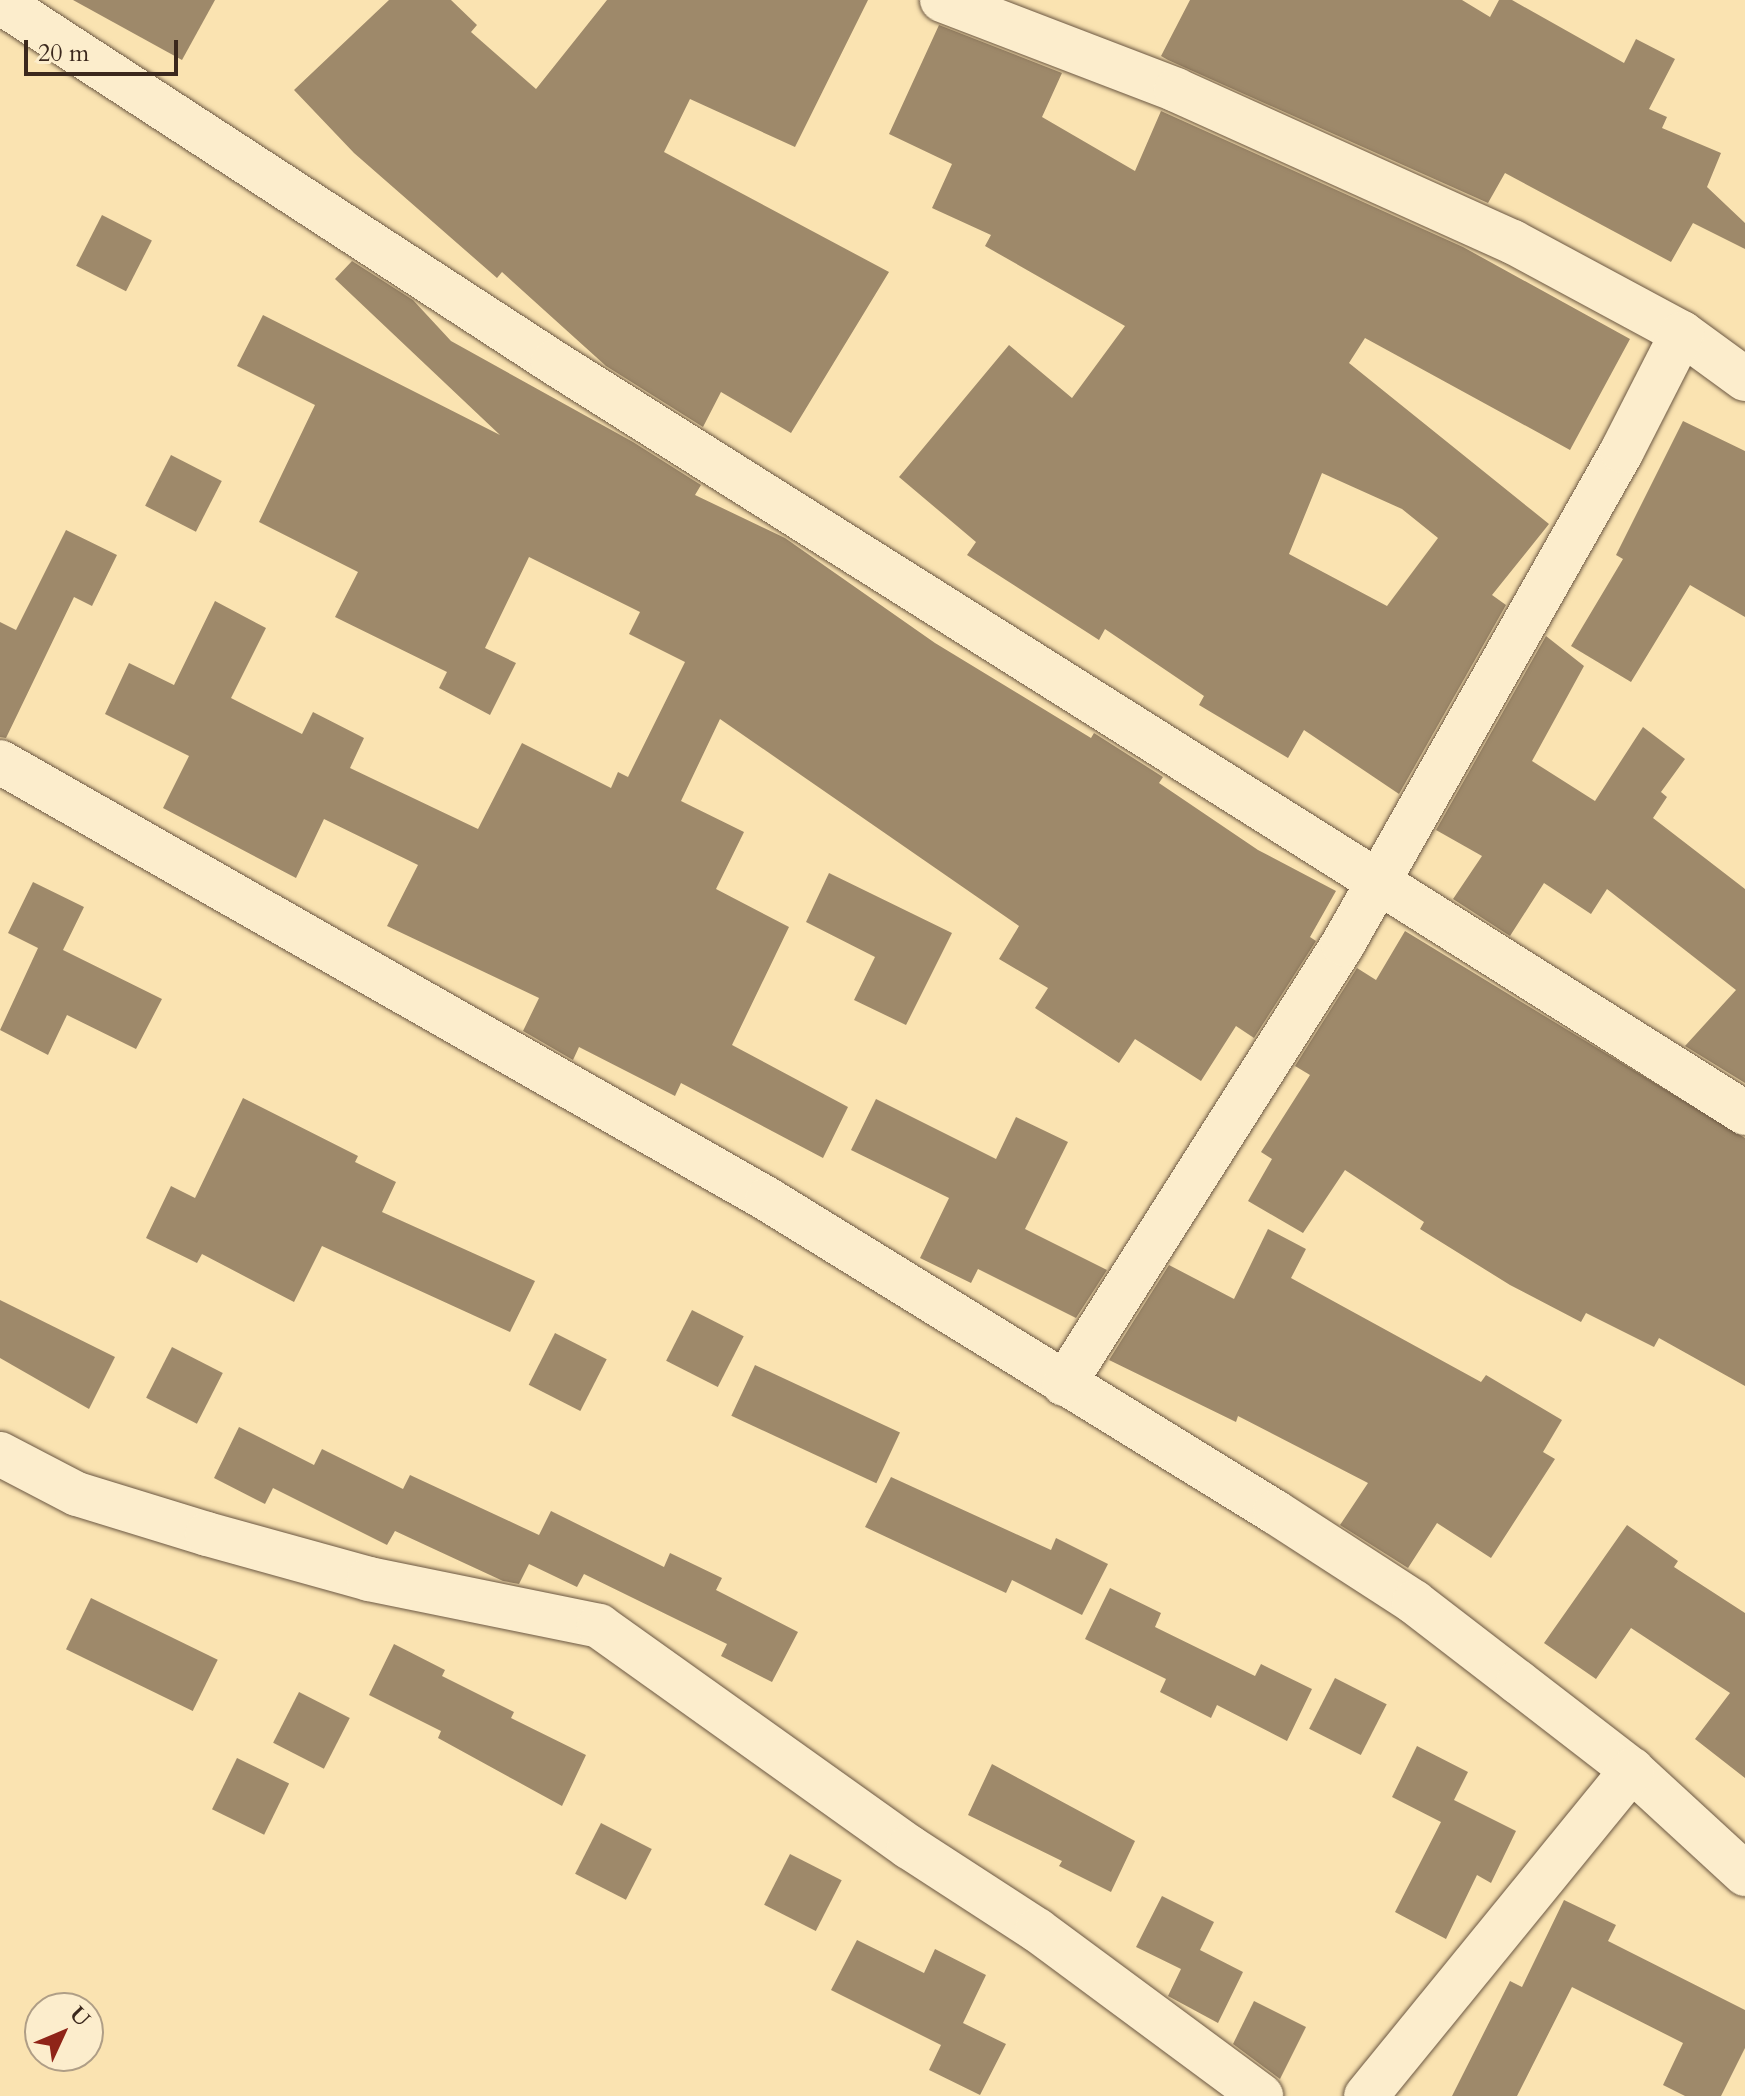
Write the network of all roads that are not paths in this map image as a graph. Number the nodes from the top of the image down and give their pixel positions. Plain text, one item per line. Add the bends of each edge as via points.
1 (942, 0) edge
2 (0, 2) edge
3 (1682, 333) junction
4 (1745, 379) edge
5 (0, 762) edge
6 (1378, 880) junction
7 (1745, 1113) edge
8 (1064, 1384) junction
9 (0, 1454) edge
10 (1632, 1770) junction
11 (1745, 1874) edge
12 (1261, 2096) edge
13 (1366, 2096) edge

1 - 3 street via 1176,90 1513,242
2 - 6 street via 553,362
3 - 4 street
3 - 6 street via 1622,451
5 - 8 street via 767,1199
6 - 7 street
6 - 8 street via 1312,997
8 - 10 street via 1414,1602
9 - 12 street via 77,1494 207,1534 369,1579 599,1626 909,1847 1037,1930
10 - 11 street
10 - 13 street

